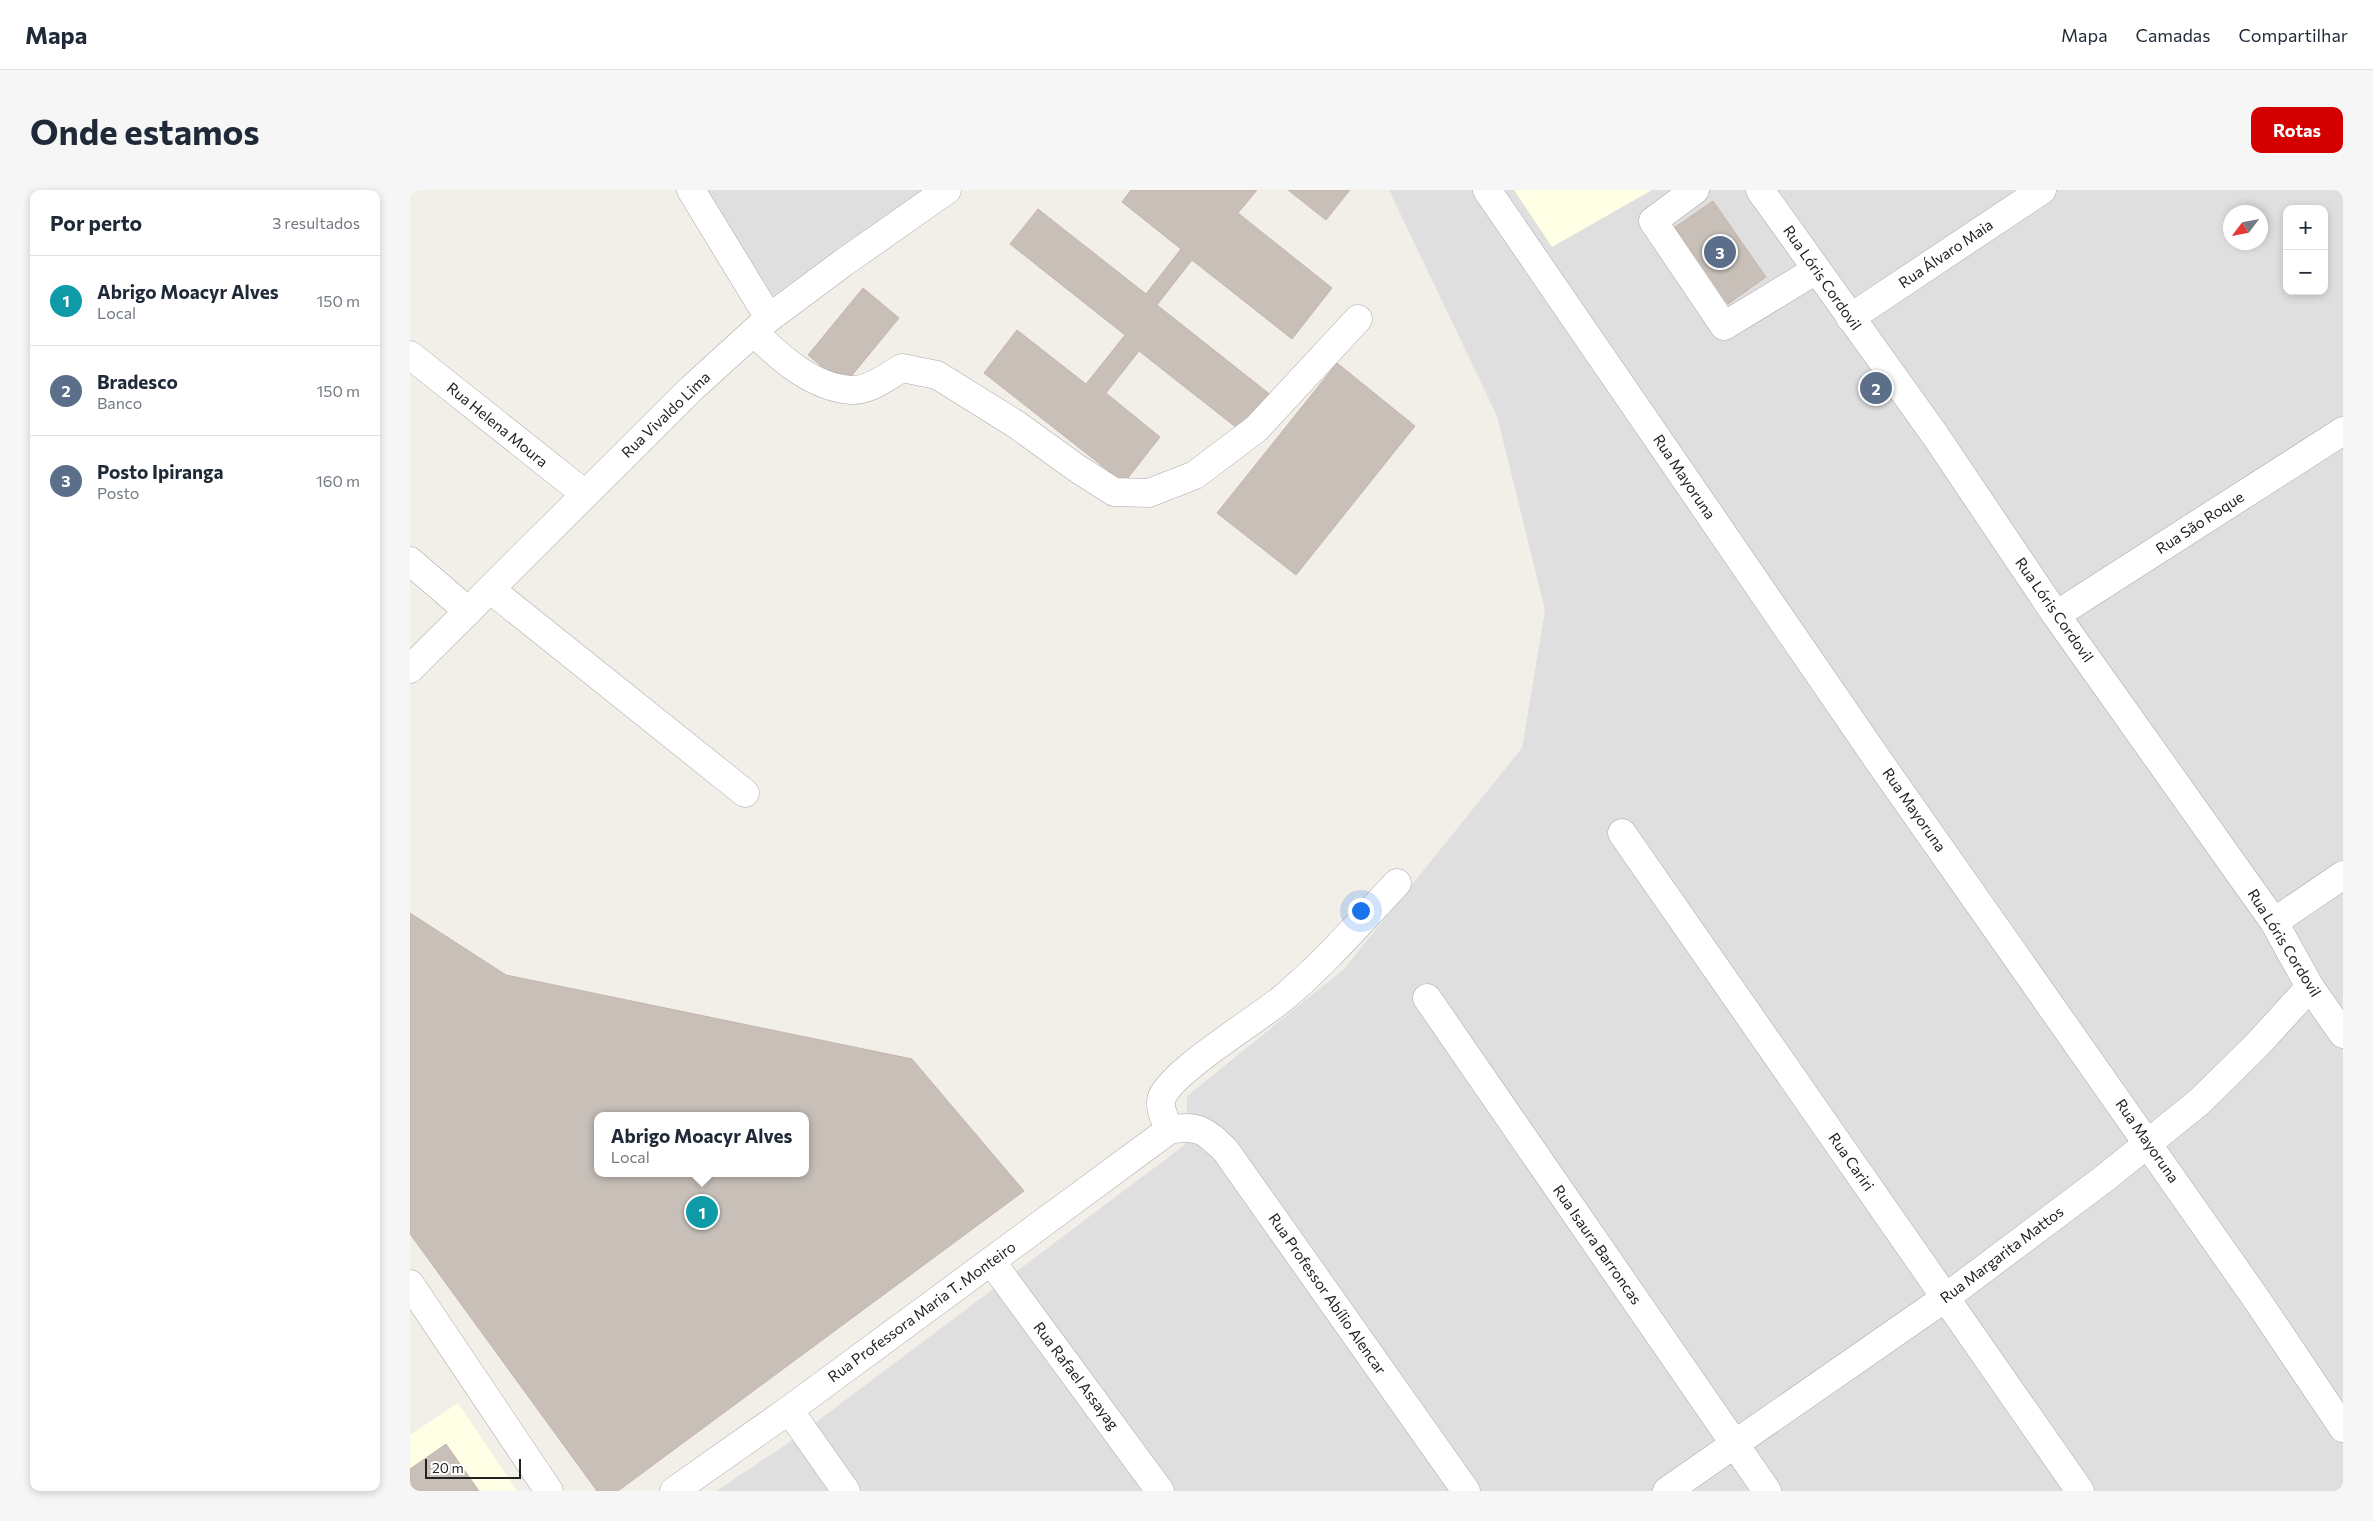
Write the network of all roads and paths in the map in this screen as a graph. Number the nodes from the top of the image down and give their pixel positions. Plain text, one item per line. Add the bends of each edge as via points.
1 (691, 190) edge
2 (1487, 190) edge
3 (1695, 190) edge
4 (1760, 190) edge
5 (2042, 190) edge
6 (932, 194) edge
7 (1816, 270) junction
8 (1850, 318) junction
9 (1358, 319) dead end
10 (761, 325) junction
11 (410, 355) edge
12 (2343, 431) edge
13 (585, 494) junction
14 (410, 561) edge
15 (490, 589) junction
16 (468, 611) junction
17 (2056, 615) junction
18 (410, 669) edge
19 (745, 793) dead end
20 (1622, 833) dead end
21 (2343, 876) edge
22 (1397, 883) dead end
23 (2274, 922) junction
24 (2310, 987) junction
25 (1427, 998) dead end
26 (2343, 1034) edge
27 (1169, 1130) junction
28 (2148, 1143) junction
29 (991, 1261) junction
30 (410, 1284) edge
31 (1945, 1298) junction
32 (789, 1410) junction
33 (2343, 1428) edge
34 (1735, 1445) junction
35 (549, 1491) edge
36 (674, 1491) edge
37 (846, 1491) edge
38 (1160, 1491) edge
39 (1466, 1491) edge
40 (1667, 1491) edge
41 (1767, 1491) edge
42 (2080, 1491) edge

1 - 10 street
2 - 28 street, Rua Mayoruna via 1878,760
3 - 7 street via 1653,220 1724,326
4 - 7 street, Rua Lóris Cordovil
5 - 8 street, Rua Álvaro Maia
6 - 10 street, Rua Vivaldo Lima
7 - 8 street, Rua Lóris Cordovil
8 - 17 street, Rua Lóris Cordovil via 1935,435
9 - 10 street via 1256,429 1195,475 1149,493 1114,492 1017,424 937,375 902,368 877,383 854,390 825,384 782,361
10 - 13 street, Rua Vivaldo Lima
11 - 13 street, Rua Helena Moura
12 - 17 street, Rua São Roque
13 - 15 street, Rua Vivaldo Lima
14 - 16 street
15 - 16 street, Rua Vivaldo Lima
15 - 19 street
16 - 18 street, Rua Vivaldo Lima
17 - 23 street, Rua Lóris Cordovil
20 - 31 street, Rua Cariri
21 - 23 street
22 - 27 street via 1335,949 1282,998 1177,1078 1161,1098
23 - 24 street, Rua Lóris Cordovil
24 - 26 street, Rua Lóris Cordovil
24 - 28 street, Rua Margarita Mattos via 2199,1102
25 - 34 street, Rua Isaura Barroncas
27 - 29 street, Rua Professora Maria T. Monteiro
27 - 39 street, Rua Professor Abílio Alencar via 1185,1127 1208,1133 1226,1151
28 - 31 street, Rua Margarita Mattos
28 - 33 street, Rua Mayoruna
29 - 32 street, Rua Professora Maria T. Monteiro
29 - 38 street, Rua Rafael Assayag
30 - 35 street
31 - 34 street, Rua Margarita Mattos
31 - 42 street, Rua Cariri
32 - 36 street, Rua Professora Maria T. Monteiro
32 - 37 street
34 - 40 street, Rua Margarita Mattos
34 - 41 street, Rua Isaura Barroncas

